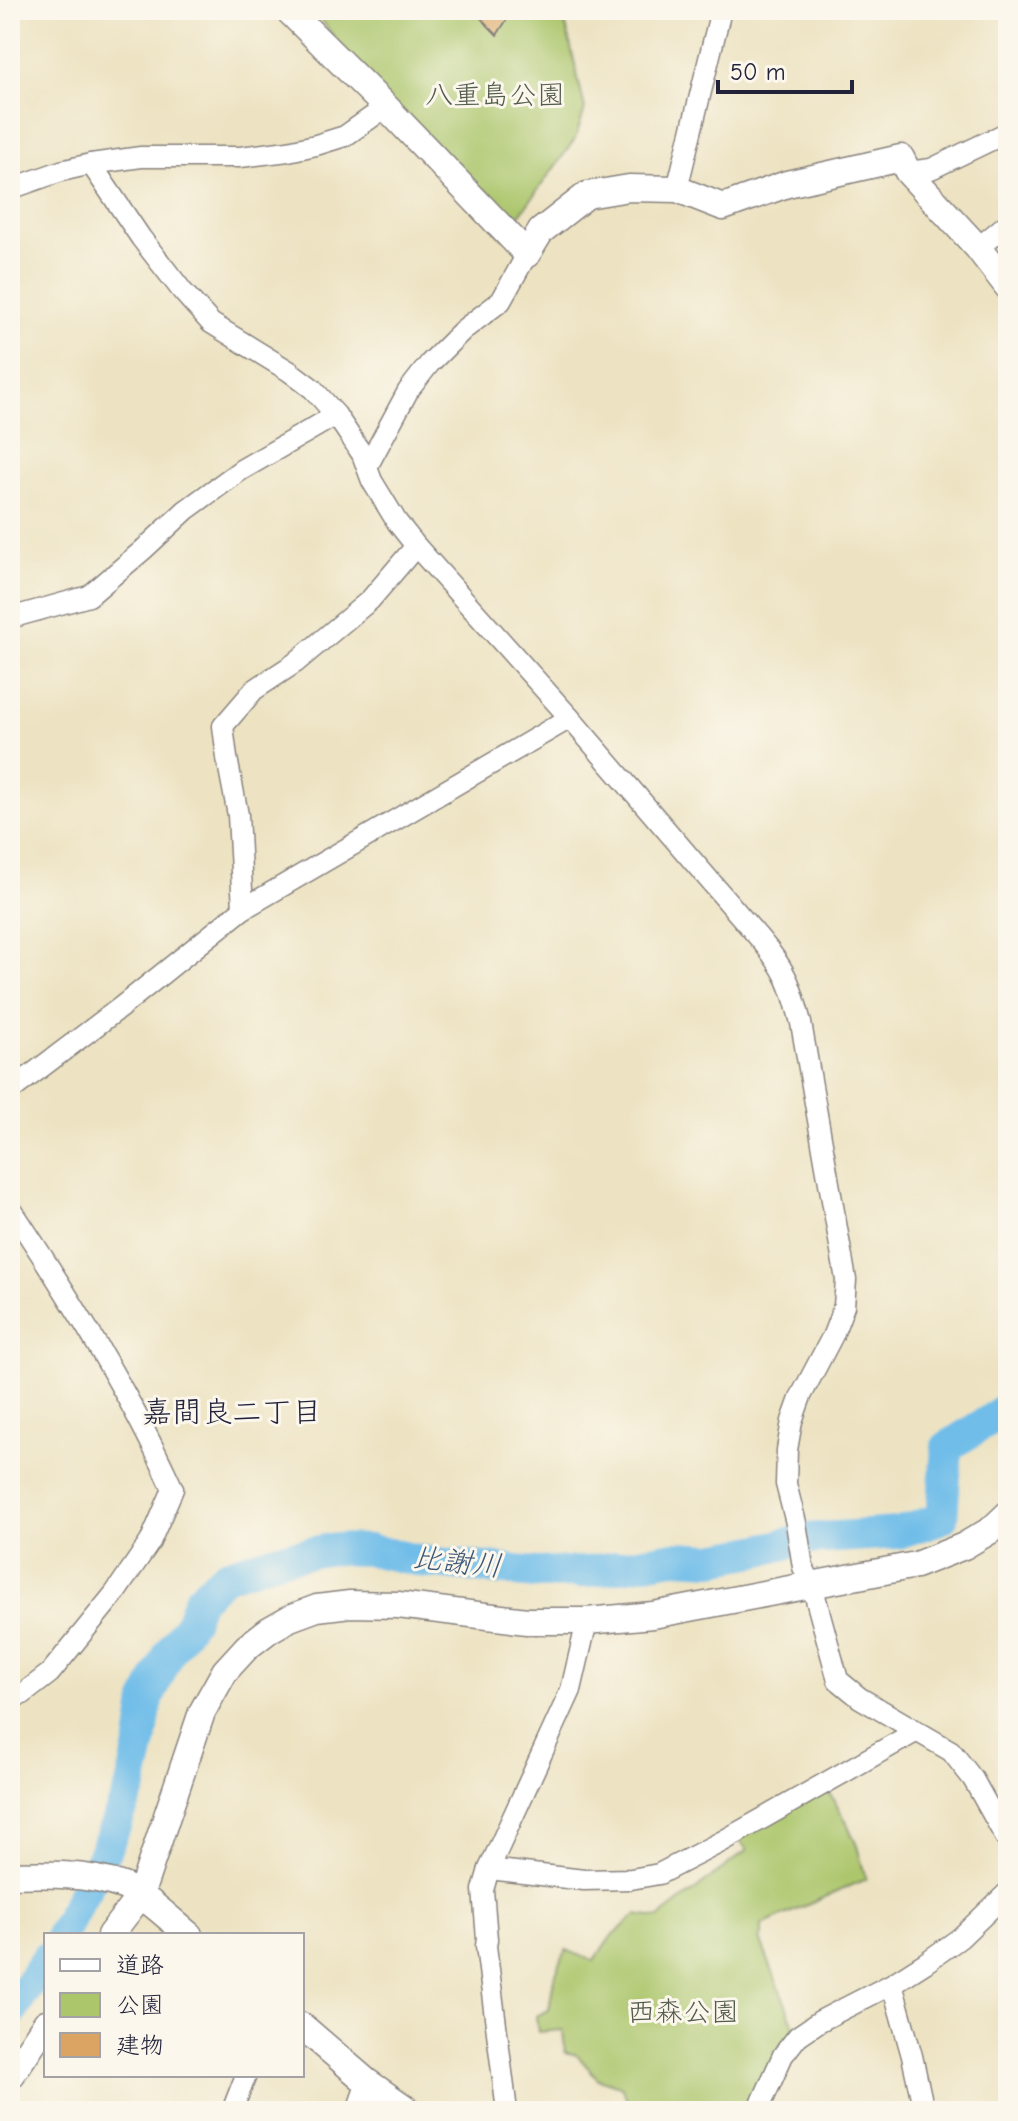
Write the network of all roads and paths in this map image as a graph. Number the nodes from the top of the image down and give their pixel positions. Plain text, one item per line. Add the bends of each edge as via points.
1 (288, 10) edge
2 (721, 10) edge
3 (386, 107) junction
4 (1008, 132) edge
5 (91, 164) junction
6 (908, 172) junction
7 (10, 189) edge
8 (677, 189) junction
9 (1008, 223) edge
10 (978, 248) junction
11 (527, 254) junction
12 (1008, 287) edge
13 (336, 415) junction
14 (367, 467) junction
15 (416, 546) junction
16 (10, 618) edge
17 (570, 718) junction
18 (243, 909) junction
19 (10, 1091) edge
20 (10, 1207) edge
21 (1008, 1514) edge
22 (808, 1576) junction
23 (587, 1621) junction
24 (10, 1697) edge
25 (917, 1731) junction
26 (1008, 1842) edge
27 (489, 1869) junction
28 (10, 1875) edge
29 (132, 1892) junction
30 (1008, 1892) edge
31 (111, 1933) edge
32 (186, 1933) edge
33 (892, 1984) junction
34 (44, 2026) edge
35 (304, 2028) edge
36 (10, 2077) edge
37 (245, 2077) edge
38 (367, 2082) junction
39 (232, 2111) edge
40 (357, 2111) edge
41 (409, 2111) edge
42 (507, 2111) edge
43 (758, 2111) edge
44 (924, 2111) edge

1 - 3 street
2 - 8 street
3 - 5 street via 345,136 288,151
3 - 11 street
4 - 6 street via 931,169
5 - 7 street
5 - 13 street via 203,315 313,389
6 - 8 street via 901,158 787,184 723,207
6 - 10 street
8 - 11 street via 629,188 587,195 541,231
9 - 10 street
10 - 12 street
11 - 14 street via 501,301 463,330 408,391
13 - 14 street
13 - 16 street via 241,470 186,510 89,596
14 - 15 street
15 - 17 street
15 - 18 street via 370,600 254,690 223,726 238,815
17 - 18 street
17 - 22 street via 760,939 793,990 846,1280 844,1306 801,1396 787,1450 786,1484
18 - 19 street
20 - 24 street via 107,1359 173,1489 150,1542 115,1593 50,1673 23,1694
21 - 22 street via 964,1546 916,1565
22 - 23 street via 653,1615
22 - 25 street via 838,1680
23 - 27 street via 571,1690
23 - 29 street via 527,1621 350,1604 317,1608 269,1630 225,1671 202,1712
25 - 26 street via 963,1764
25 - 27 street via 659,1874 584,1880
27 - 42 street via 483,1890 486,1946
28 - 29 street via 83,1876
29 - 31 street
29 - 32 street
30 - 33 street via 960,1938
33 - 43 street via 798,2036 783,2055
33 - 44 street
34 - 36 street
35 - 38 street
37 - 39 street
38 - 40 street
38 - 41 street

